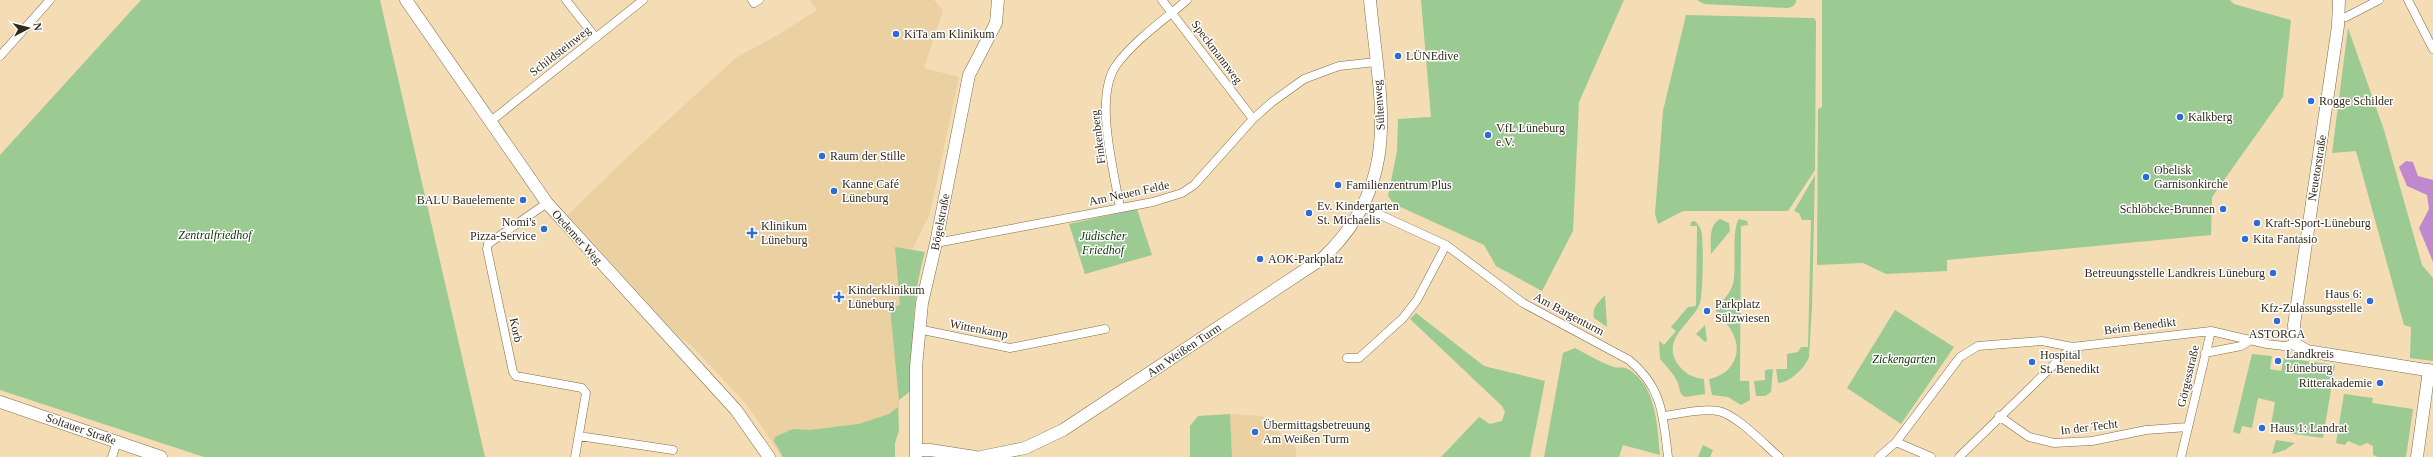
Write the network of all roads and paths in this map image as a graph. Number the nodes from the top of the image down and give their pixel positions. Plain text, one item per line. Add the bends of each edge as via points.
1 (50, 0) edge
2 (406, 0) edge
3 (566, 0) edge
4 (643, 0) edge
5 (752, 0) edge
6 (759, 0) edge
7 (998, 0) edge
8 (1162, 0) edge
9 (1187, 0) edge
10 (1370, 0) edge
11 (2338, 0) edge
12 (2379, 0) edge
13 (2408, 0) edge
14 (1172, 13) junction
15 (2342, 17) junction
16 (596, 38) junction
17 (2433, 49) edge
18 (0, 56) edge
19 (1376, 62) junction
20 (1253, 119) junction
21 (491, 121) junction
22 (547, 203) junction
23 (1363, 207) junction
24 (1120, 208) junction
25 (936, 243) junction
26 (1446, 245) junction
27 (918, 329) junction
28 (1105, 329) dead end
29 (2211, 331) junction
30 (2249, 341) junction
31 (2295, 344) junction
32 (2072, 347) junction
33 (2205, 353) junction
34 (1347, 358) dead end
35 (2431, 371) edge
36 (0, 402) edge
37 (1663, 416) junction
38 (2000, 416) junction
39 (2188, 427) junction
40 (579, 436) junction
41 (117, 442) junction
42 (1896, 442) junction
43 (673, 450) dead end
44 (914, 455) edge
45 (112, 457) edge
46 (161, 457) edge
47 (575, 457) edge
48 (769, 457) edge
49 (975, 457) edge
50 (981, 457) edge
51 (1668, 457) edge
52 (1779, 457) edge
53 (1879, 457) edge
54 (1930, 457) edge
55 (1959, 457) edge
56 (2181, 457) edge
57 (2417, 457) edge

1 - 18 street
2 - 21 main road, Oedemer Weg
3 - 16 street
4 - 16 street, Schildsteinweg
5 - 6 street via 754,3
7 - 25 main road, Bögelstraße via 996,23 969,75
8 - 14 street, Speckmannweg
9 - 14 street, Finkenberg
10 - 19 main road, Sültenweg
11 - 15 main road, Neuetorstraße
12 - 15 street
13 - 17 street
14 - 20 street, Speckmannweg
14 - 24 street, Finkenberg via 1128,52 1116,65 1110,80 1106,97 1106,118
15 - 31 main road, Neuetorstraße via 2299,289 2294,330
16 - 21 street, Schildsteinweg
19 - 20 street, Am Neuen Felde via 1320,71 1287,90
19 - 23 main road, Sültenweg via 1382,121 1381,144 1377,173
20 - 24 street, Am Neuen Felde via 1194,185 1169,198
21 - 22 main road, Oedemer Weg
22 - 40 street, Korb via 488,244 487,249 513,372 516,376 582,388 586,394
22 - 48 main road, Oedemer Weg via 736,410
23 - 26 street, Am Bargenturm
23 - 50 main road, Am Weißen Turm via 1350,230 1323,258 1138,381 1040,442 1008,453
24 - 25 street, Am Neuen Felde
25 - 27 main road, Bögelstraße
26 - 34 street via 1417,300 1404,318 1358,358
26 - 37 street, Am Bargenturm via 1523,303 1629,360 1647,376 1654,388
27 - 28 street, Wittenkamp via 1010,348
27 - 44 main road, Bögelstraße
29 - 30 street via 2242,337
29 - 32 street, Beim Benedikt
29 - 33 street, Görgesstraße
30 - 31 street via 2284,346
30 - 33 street via 2241,346
31 - 35 main road via 2307,351
32 - 38 street
32 - 42 street, Beim Benedikt via 2035,341 1978,346 1966,352
33 - 39 street, Görgesstraße
35 - 57 main road
36 - 41 main road, Soltauer Straße
37 - 51 street, Am Bargenturm
37 - 52 street via 1723,412
38 - 39 street, In der Techt via 2029,437 2054,443 2092,441 2146,430
38 - 55 street
39 - 56 street, Görgesstraße
40 - 43 street
40 - 47 street, Korb
41 - 45 street
41 - 46 main road, Soltauer Straße
42 - 53 street
42 - 54 street
44 - 49 main road via 930,450

